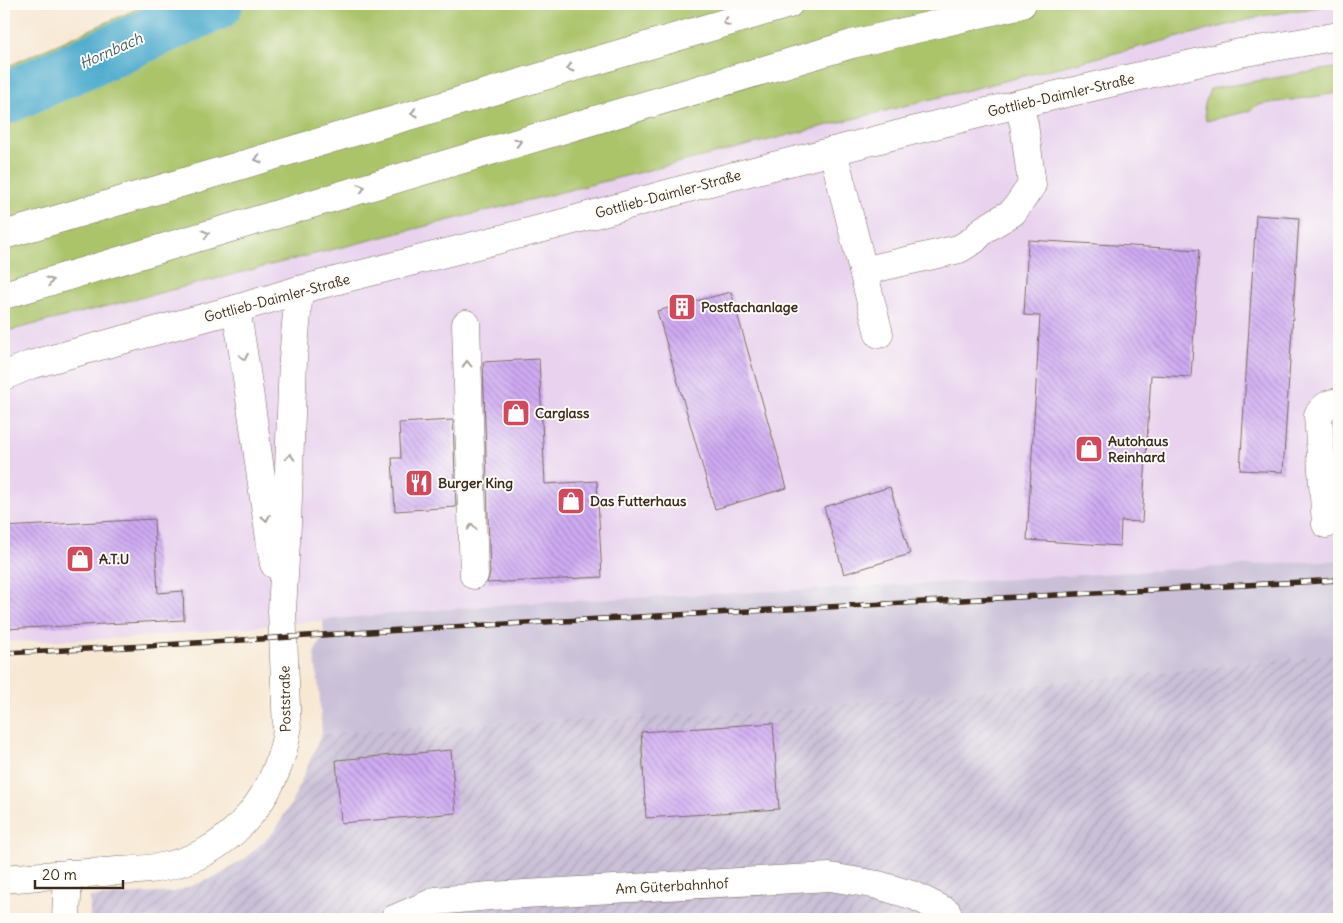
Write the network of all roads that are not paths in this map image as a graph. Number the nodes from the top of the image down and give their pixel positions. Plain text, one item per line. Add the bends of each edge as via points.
1 (789, 4) edge
2 (1022, 4) edge
3 (1339, 36) edge
4 (1018, 104) junction
5 (833, 151) junction
6 (4, 234) edge
7 (863, 271) junction
8 (300, 290) junction
9 (4, 295) edge
10 (236, 310) junction
11 (466, 324) dead end
12 (879, 334) dead end
13 (4, 376) edge
14 (1339, 402) edge
15 (1326, 524) dead end
16 (474, 575) dead end
17 (282, 610) junction
18 (68, 874) junction
19 (4, 879) edge
20 (948, 912) dead end
21 (66, 919) edge
22 (394, 919) edge

1 -> 6 main road
9 -> 2 main road via 852,44
3 - 4 main road, Gottlieb-Daimler-Straße via 1240,53
4 - 5 main road, Gottlieb-Daimler-Straße
4 - 7 main road via 1024,124 1032,185 1013,212 959,249
5 - 7 main road
5 - 8 main road, Gottlieb-Daimler-Straße
7 - 12 main road
8 - 10 main road, Gottlieb-Daimler-Straße
17 -> 8 main road, Poststraße via 293,358
10 - 13 main road, Gottlieb-Daimler-Straße via 30,365
10 -> 17 main road, Poststraße
16 -> 11 main road
14 - 15 main road via 1331,402 1318,415
17 - 18 main road, Poststraße via 287,731 274,777 256,810 229,836 192,858 151,869
18 - 19 main road, Poststraße
18 - 21 main road
20 - 22 main road, Am Güterbahnhof via 915,896 878,885 830,877 445,900

